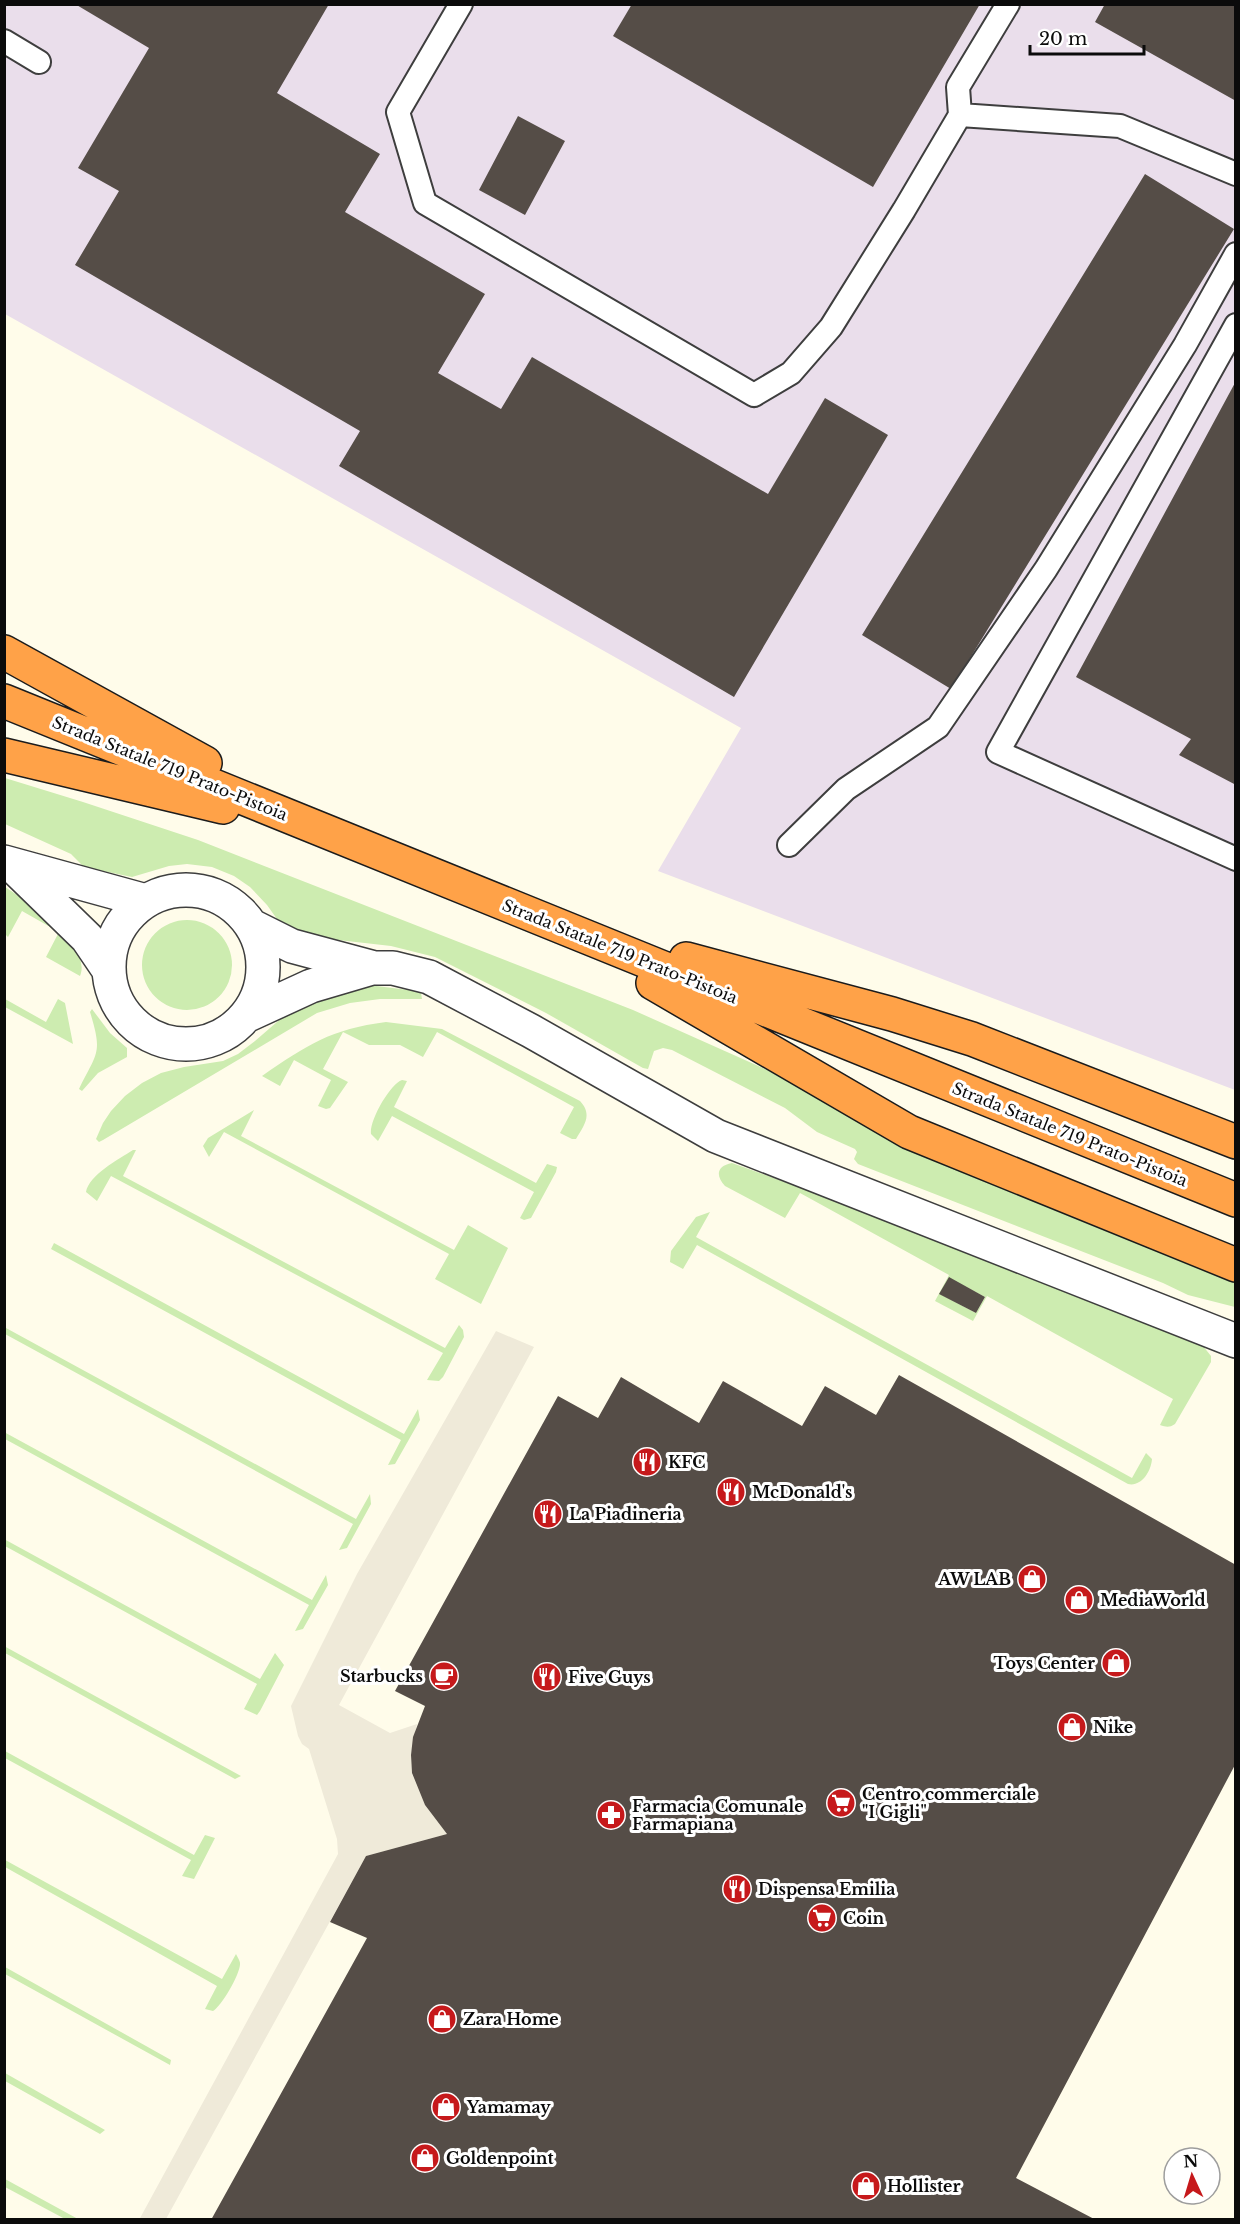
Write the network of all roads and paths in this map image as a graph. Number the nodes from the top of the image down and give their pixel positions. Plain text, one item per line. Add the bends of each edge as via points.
1 (461, 4) edge
2 (1008, 4) edge
3 (4, 41) edge
4 (39, 62) dead end
5 (960, 115) junction
6 (1236, 174) edge
7 (1236, 254) edge
8 (1236, 325) edge
9 (4, 652) edge
10 (4, 701) edge
11 (4, 755) edge
12 (330, 832) junction
13 (789, 845) dead end
14 (1236, 859) edge
15 (8, 863) edge
16 (146, 901) junction
17 (550, 923) junction
18 (252, 926) junction
19 (374, 968) junction
20 (108, 969) junction
21 (248, 1015) junction
22 (1236, 1142) edge
23 (1236, 1200) edge
24 (1236, 1265) edge
25 (1236, 1341) edge

1 - 5 lane via 398,112 425,203 754,396 791,373 831,327
2 - 5 lane via 958,87
3 - 4 lane
5 - 6 lane via 1120,126
7 - 13 lane via 1185,345 1046,569 938,727 846,789
8 - 14 lane via 998,752
9 - 12 highway
10 - 12 highway, Strada Statale 719 Prato-Pistoia
11 - 12 highway
12 - 17 highway, Strada Statale 719 Prato-Pistoia
15 - 16 street
15 - 20 street via 87,938
16 - 18 street via 168,892 192,890 216,895 236,907
16 - 20 street via 130,913 119,929 111,946
17 - 22 highway via 972,1039
17 - 23 highway, Strada Statale 719 Prato-Pistoia
17 - 24 highway via 909,1132
18 - 19 street via 292,946
18 - 21 street via 262,947 264,970 260,993
19 - 21 street via 311,986
19 - 25 street via 393,968 429,977 716,1136
20 - 21 street via 113,993 123,1013 160,1040 184,1044 208,1041 230,1031

